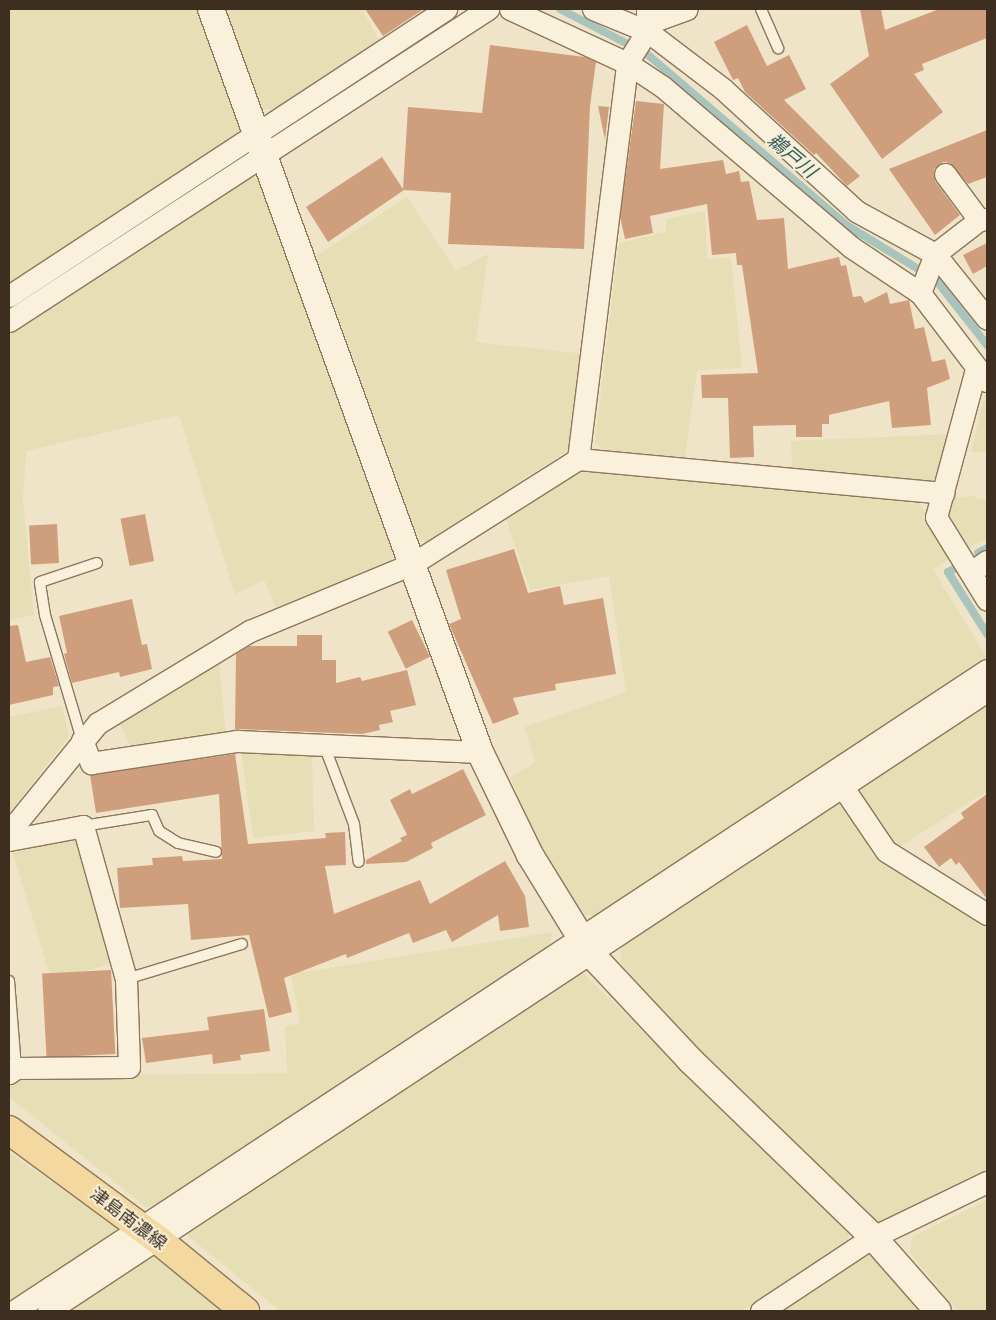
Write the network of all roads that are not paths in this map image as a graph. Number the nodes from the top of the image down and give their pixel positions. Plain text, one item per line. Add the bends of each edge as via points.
1 (211, 9) edge
2 (446, 9) edge
3 (488, 9) edge
4 (510, 9) edge
5 (593, 9) edge
6 (687, 9) edge
7 (761, 9) edge
8 (646, 25) edge
9 (778, 48) dead end
10 (629, 60) junction
11 (262, 143) junction
12 (946, 174) dead end
13 (983, 220) edge
14 (933, 259) junction
15 (921, 289) junction
16 (9, 296) edge
17 (987, 319) edge
18 (9, 322) edge
19 (982, 375) edge
20 (578, 459) junction
21 (943, 493) junction
22 (97, 563) dead end
23 (412, 564) junction
24 (979, 567) edge
25 (987, 600) edge
26 (987, 670) edge
27 (987, 691) edge
28 (82, 740) junction
29 (324, 745) junction
30 (480, 752) junction
31 (842, 786) junction
32 (84, 826) junction
33 (9, 832) edge
34 (9, 840) edge
35 (216, 852) dead end
36 (359, 862) dead end
37 (987, 914) edge
38 (242, 944) dead end
39 (585, 945) junction
40 (126, 979) junction
41 (9, 981) edge
42 (12, 1070) edge
43 (9, 1130) edge
44 (987, 1182) edge
45 (149, 1233) junction
46 (873, 1237) junction
47 (14, 1311) edge
48 (48, 1311) edge
49 (245, 1311) edge
50 (761, 1311) edge
51 (938, 1311) edge

1 - 11 street
2 - 11 street
3 - 11 street
4 - 10 street
5 - 8 street
6 - 8 street
7 - 9 lane
8 - 10 street
8 - 14 street via 723,89 856,210
10 - 15 street via 851,247
10 - 20 street
11 - 16 street
11 - 18 street
11 - 23 street
12 - 13 street
13 - 14 street
14 - 15 street
14 - 17 street
15 - 19 street
19 - 21 street
20 - 21 street
20 - 23 street
21 - 24 street via 936,517
22 - 28 lane via 40,582 44,615
23 - 28 street via 250,631 98,724
23 - 30 street
24 - 25 street
26 - 39 street
27 - 31 street
28 - 29 street via 90,763 237,741
28 - 33 street
29 - 30 street
29 - 36 lane via 354,824
30 - 39 street via 530,855
31 - 37 street via 886,851
31 - 39 street
32 - 34 street
32 - 35 lane via 152,815 160,830 178,843
32 - 40 street
38 - 40 lane
39 - 45 street
39 - 46 street via 691,1060
40 - 42 street via 129,1066
41 - 42 lane
43 - 45 main road, 津島南濃線
44 - 46 street
45 - 47 street
45 - 48 street
45 - 49 main road, 津島南濃線
46 - 50 street
46 - 51 street

